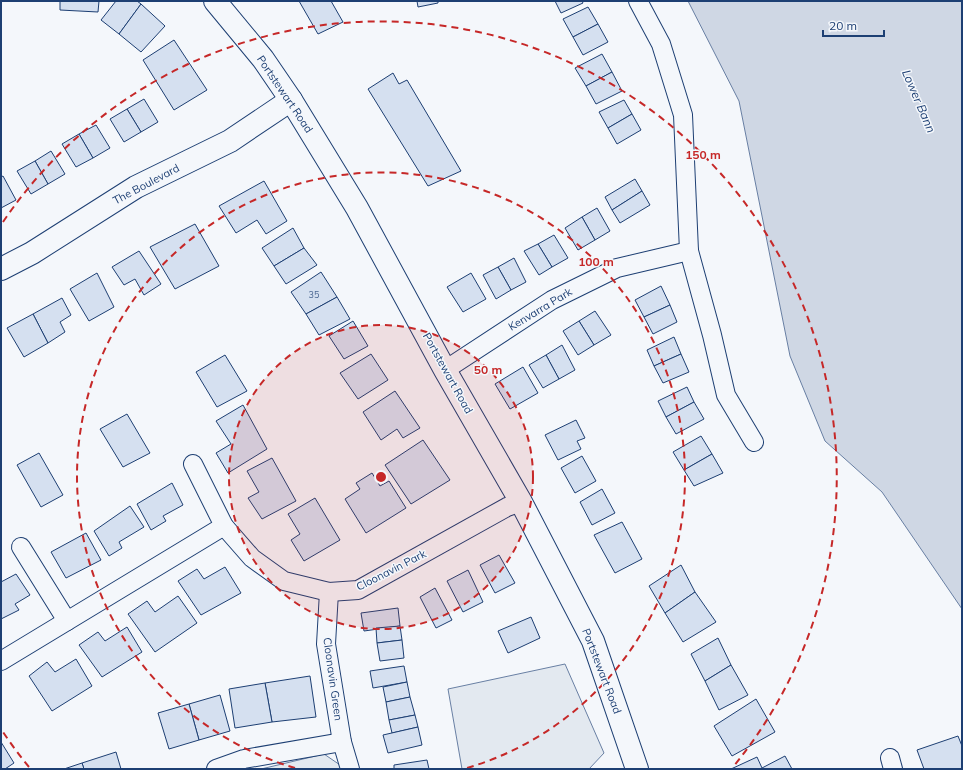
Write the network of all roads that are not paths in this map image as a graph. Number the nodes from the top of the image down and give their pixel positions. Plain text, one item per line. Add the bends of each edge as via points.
1 (215, 1) edge
2 (638, 1) edge
3 (291, 100) junction
4 (688, 251) junction
5 (1, 269) edge
6 (445, 370) junction
7 (754, 442) dead end
8 (193, 464) dead end
9 (521, 502) junction
10 (224, 526) junction
11 (21, 548) dead end
12 (328, 592) junction
13 (67, 621) junction
14 (1, 661) edge
15 (342, 742) junction
16 (216, 769) edge
17 (350, 769) edge
18 (637, 769) edge

1 - 3 main road, Portstewart Road via 263,59
2 - 4 street via 661,44 683,115
3 - 5 main road, The Boulevard via 230,141 136,187 32,253
3 - 6 main road, Portstewart Road via 357,208
4 - 6 street, Kenvarra Park via 616,268 552,300
4 - 7 street via 726,395
6 - 9 main road, Portstewart Road
8 - 10 street, Cloonavin Park
9 - 12 street, Cloonavin Park via 507,507 358,590
9 - 18 main road, Portstewart Road via 593,641
10 - 12 street, Cloonavin Park via 252,558 284,581
10 - 13 street
11 - 13 street
12 - 15 street, Cloonavin Green via 326,644
13 - 14 street
15 - 16 street via 244,760
15 - 17 street, Cloonavin Green

